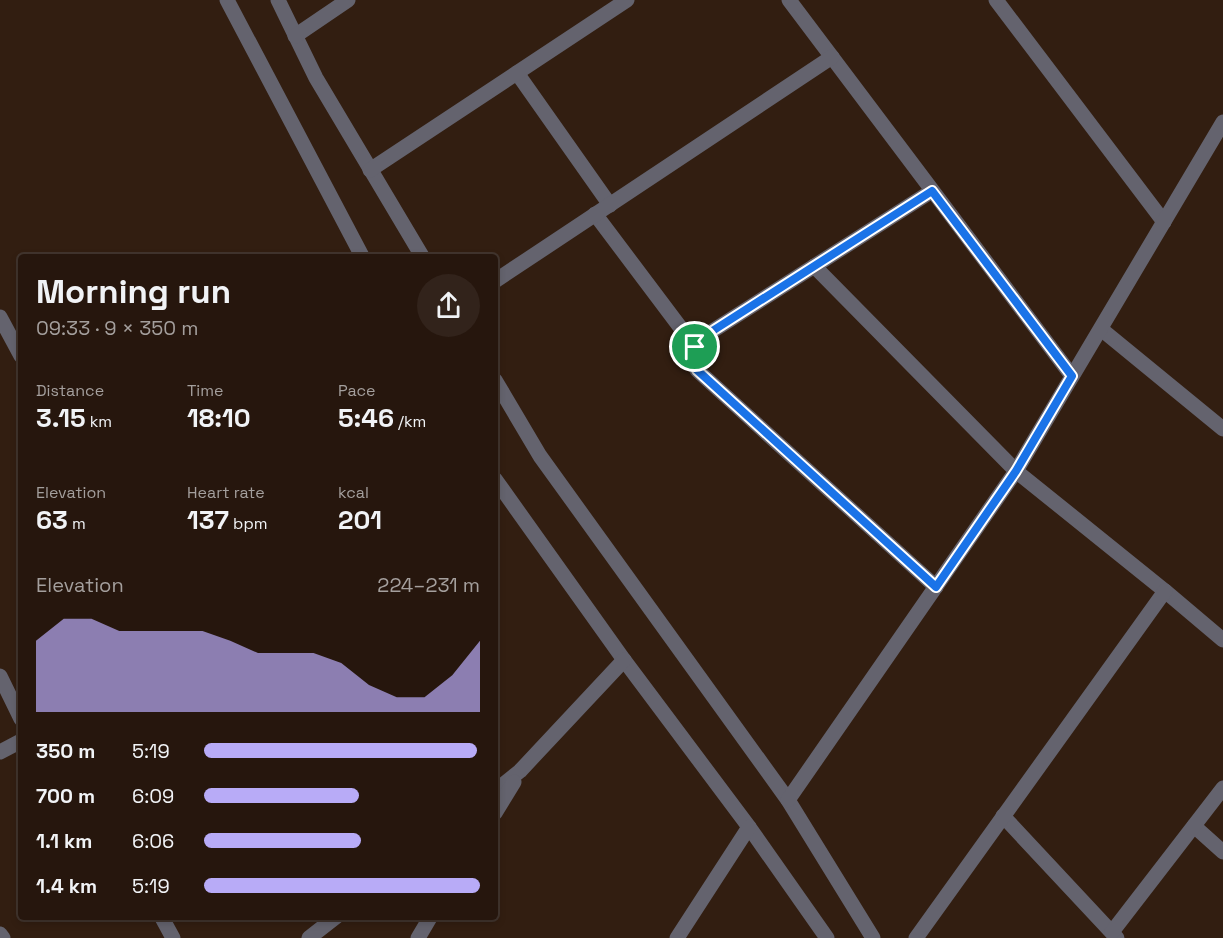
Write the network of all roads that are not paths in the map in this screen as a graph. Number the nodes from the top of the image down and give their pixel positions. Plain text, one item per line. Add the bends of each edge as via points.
1 (227, 0) edge
2 (278, 0) edge
3 (348, 0) edge
4 (627, 0) edge
5 (789, 0) edge
6 (996, 0) edge
7 (295, 36) junction
8 (832, 57) junction
9 (517, 73) junction
10 (1223, 122) edge
11 (370, 170) junction
12 (932, 191) junction
13 (610, 205) junction
14 (595, 214) junction
15 (1164, 222) junction
16 (361, 254) edge
17 (421, 254) edge
18 (814, 266) junction
19 (498, 279) edge
20 (0, 317) edge
21 (1101, 329) junction
22 (695, 347) junction
23 (18, 350) edge
24 (1072, 376) junction
25 (498, 385) edge
26 (1223, 429) edge
27 (1016, 471) junction
28 (500, 498) edge
29 (936, 587) junction
30 (1165, 591) junction
31 (1223, 640) edge
32 (624, 660) junction
33 (0, 676) edge
34 (18, 713) edge
35 (18, 743) edge
36 (0, 752) edge
37 (520, 771) junction
38 (1223, 788) edge
39 (498, 789) edge
40 (788, 800) junction
41 (498, 808) edge
42 (1003, 816) junction
43 (1194, 826) junction
44 (749, 827) junction
45 (1223, 852) edge
46 (163, 920) edge
47 (332, 920) edge
48 (429, 920) edge
49 (0, 934) edge
50 (1114, 935) edge
51 (3, 938) edge
52 (173, 938) edge
53 (309, 938) edge
54 (418, 938) edge
55 (677, 938) edge
56 (827, 938) edge
57 (873, 938) edge
58 (916, 938) edge

1 - 16 street
2 - 7 street
3 - 7 street
4 - 9 street
5 - 8 street
6 - 15 street
7 - 11 street
8 - 12 street
8 - 13 street
9 - 11 street
9 - 13 street
10 - 15 street
11 - 17 street
12 - 18 street
12 - 24 street
13 - 14 street
14 - 19 street
14 - 22 street
15 - 21 street
18 - 22 street via 703,337
18 - 27 street
20 - 23 street
21 - 24 street
21 - 26 street
22 - 29 street via 692,357 697,370
24 - 27 street
25 - 40 street via 540,456
27 - 29 street
27 - 30 street
28 - 32 street
29 - 40 street
30 - 31 street
30 - 42 street
32 - 37 street
32 - 44 street
33 - 34 street
35 - 36 street
37 - 39 street
37 - 41 street
38 - 43 street
40 - 57 street
42 - 50 street
42 - 58 street
43 - 45 street
43 - 50 street
44 - 55 street
44 - 56 street
46 - 52 street
47 - 53 street
48 - 54 street
49 - 51 street

